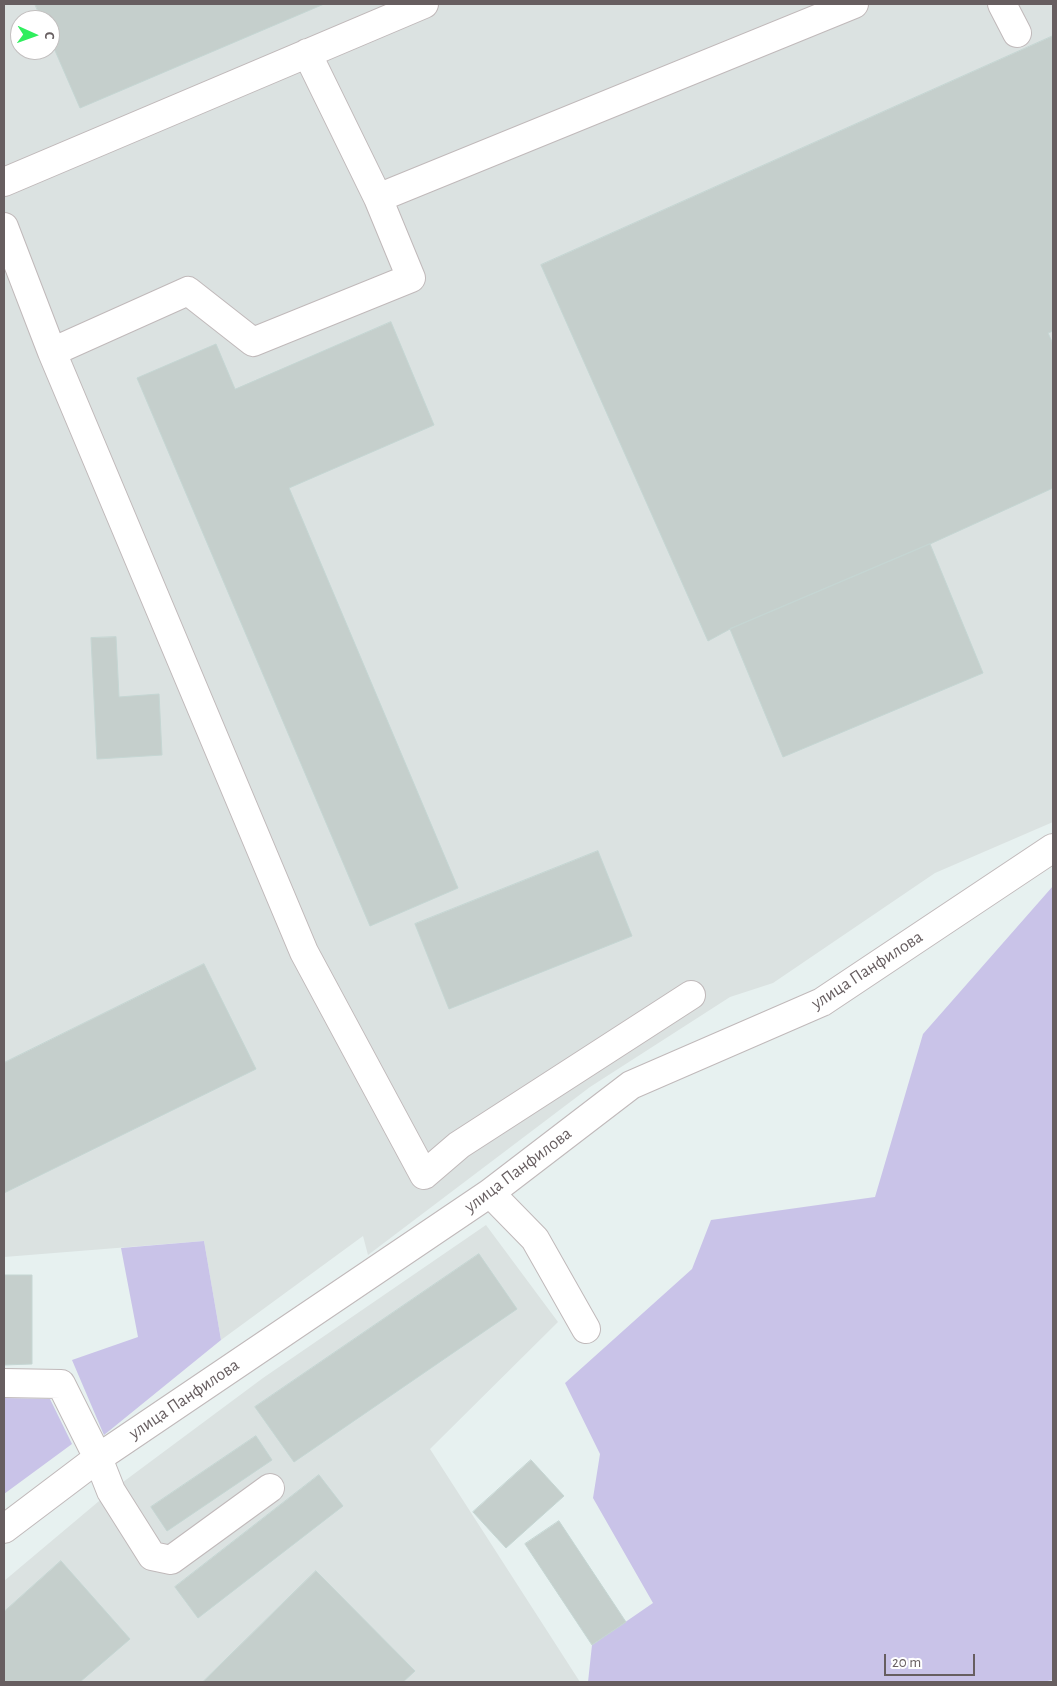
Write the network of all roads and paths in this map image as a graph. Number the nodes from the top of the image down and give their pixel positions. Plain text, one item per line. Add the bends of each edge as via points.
1 (424, 4) edge
2 (854, 4) edge
3 (1002, 4) edge
4 (1017, 33) dead end
5 (307, 54) junction
6 (4, 182) edge
7 (378, 198) junction
8 (4, 227) edge
9 (52, 352) junction
10 (1053, 848) edge
11 (691, 995) dead end
12 (490, 1193) junction
13 (586, 1329) dead end
14 (4, 1383) edge
15 (98, 1458) junction
16 (270, 1488) dead end
17 (4, 1529) edge

1 - 5 street
2 - 7 street
3 - 4 street
5 - 6 street
5 - 7 street
7 - 9 street via 411,278 253,342 188,291
8 - 9 street
9 - 11 street via 304,952 424,1175 459,1145
10 - 12 street, улица Панфилова via 822,1002 631,1085
12 - 13 street via 535,1239
12 - 15 street, улица Панфилова
14 - 15 street via 61,1384
15 - 16 street via 112,1491 152,1556 171,1560
15 - 17 street, улица Панфилова

